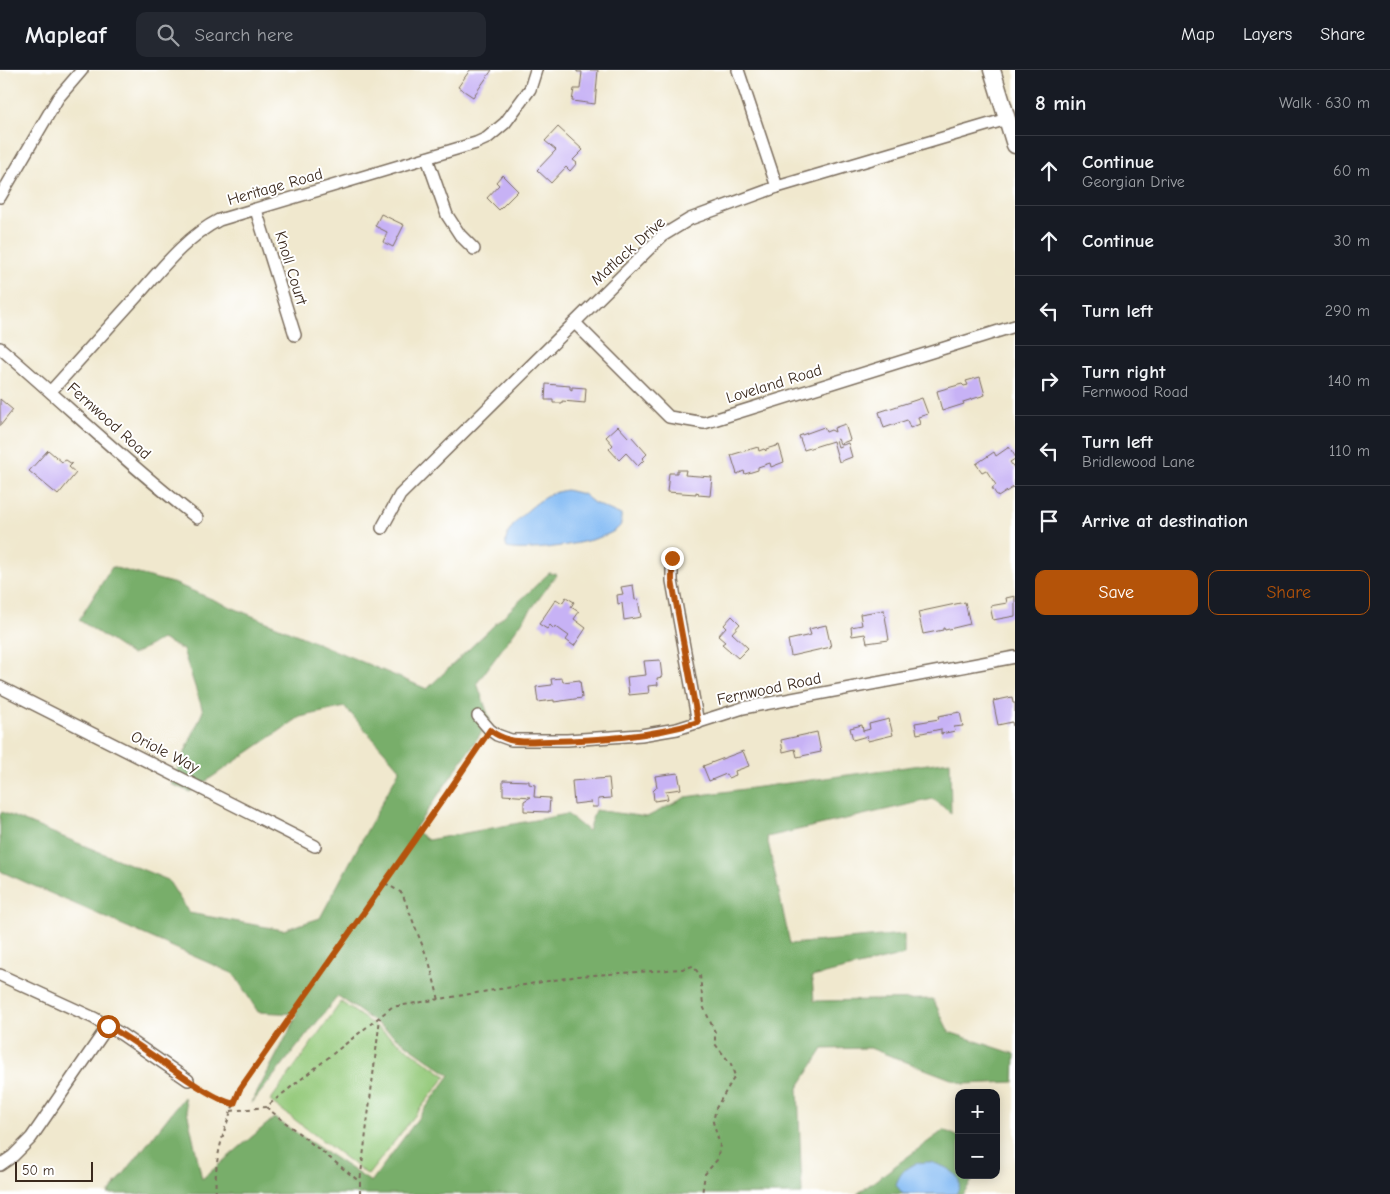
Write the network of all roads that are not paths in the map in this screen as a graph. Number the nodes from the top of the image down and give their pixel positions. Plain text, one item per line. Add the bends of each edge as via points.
1 (82, 70) edge
2 (536, 70) edge
3 (738, 70) edge
4 (992, 70) edge
5 (1007, 119) junction
6 (1015, 145) edge
7 (427, 158) junction
8 (777, 187) junction
9 (0, 197) edge
10 (256, 210) junction
11 (474, 249) dead end
12 (575, 322) junction
13 (1015, 326) edge
14 (295, 335) dead end
15 (0, 348) edge
16 (51, 391) junction
17 (197, 518) dead end
18 (382, 528) dead end
19 (672, 558) dead end
20 (1015, 657) edge
21 (0, 687) edge
22 (478, 716) dead end
23 (698, 722) junction
24 (315, 846) dead end
25 (0, 975) edge
26 (108, 1026) junction
27 (188, 1080) road end
28 (0, 1165) edge

1 - 9 street via 58,98
2 - 7 street, Heritage Road via 530,89 504,124 487,138
3 - 8 street
4 - 5 main road
5 - 6 main road
5 - 8 street, Matlack Drive
7 - 10 street, Heritage Road
7 - 11 street via 448,215 460,235
8 - 12 street, Matlack Drive via 690,219 662,236
10 - 14 street, Knoll Court
10 - 16 street, Heritage Road via 219,220 188,242
12 - 13 street, Loveland Road via 669,416 704,423
12 - 18 street, Matlack Drive via 400,495
15 - 16 street, Fernwood Road
16 - 17 street, Fernwood Road via 160,490
19 - 23 street via 672,581
20 - 23 street, Fernwood Road via 743,708
21 - 24 street, Oriole Way
22 - 23 street, Fernwood Road via 490,730 511,740 641,735
25 - 26 street
26 - 27 street
26 - 28 street via 31,1138

